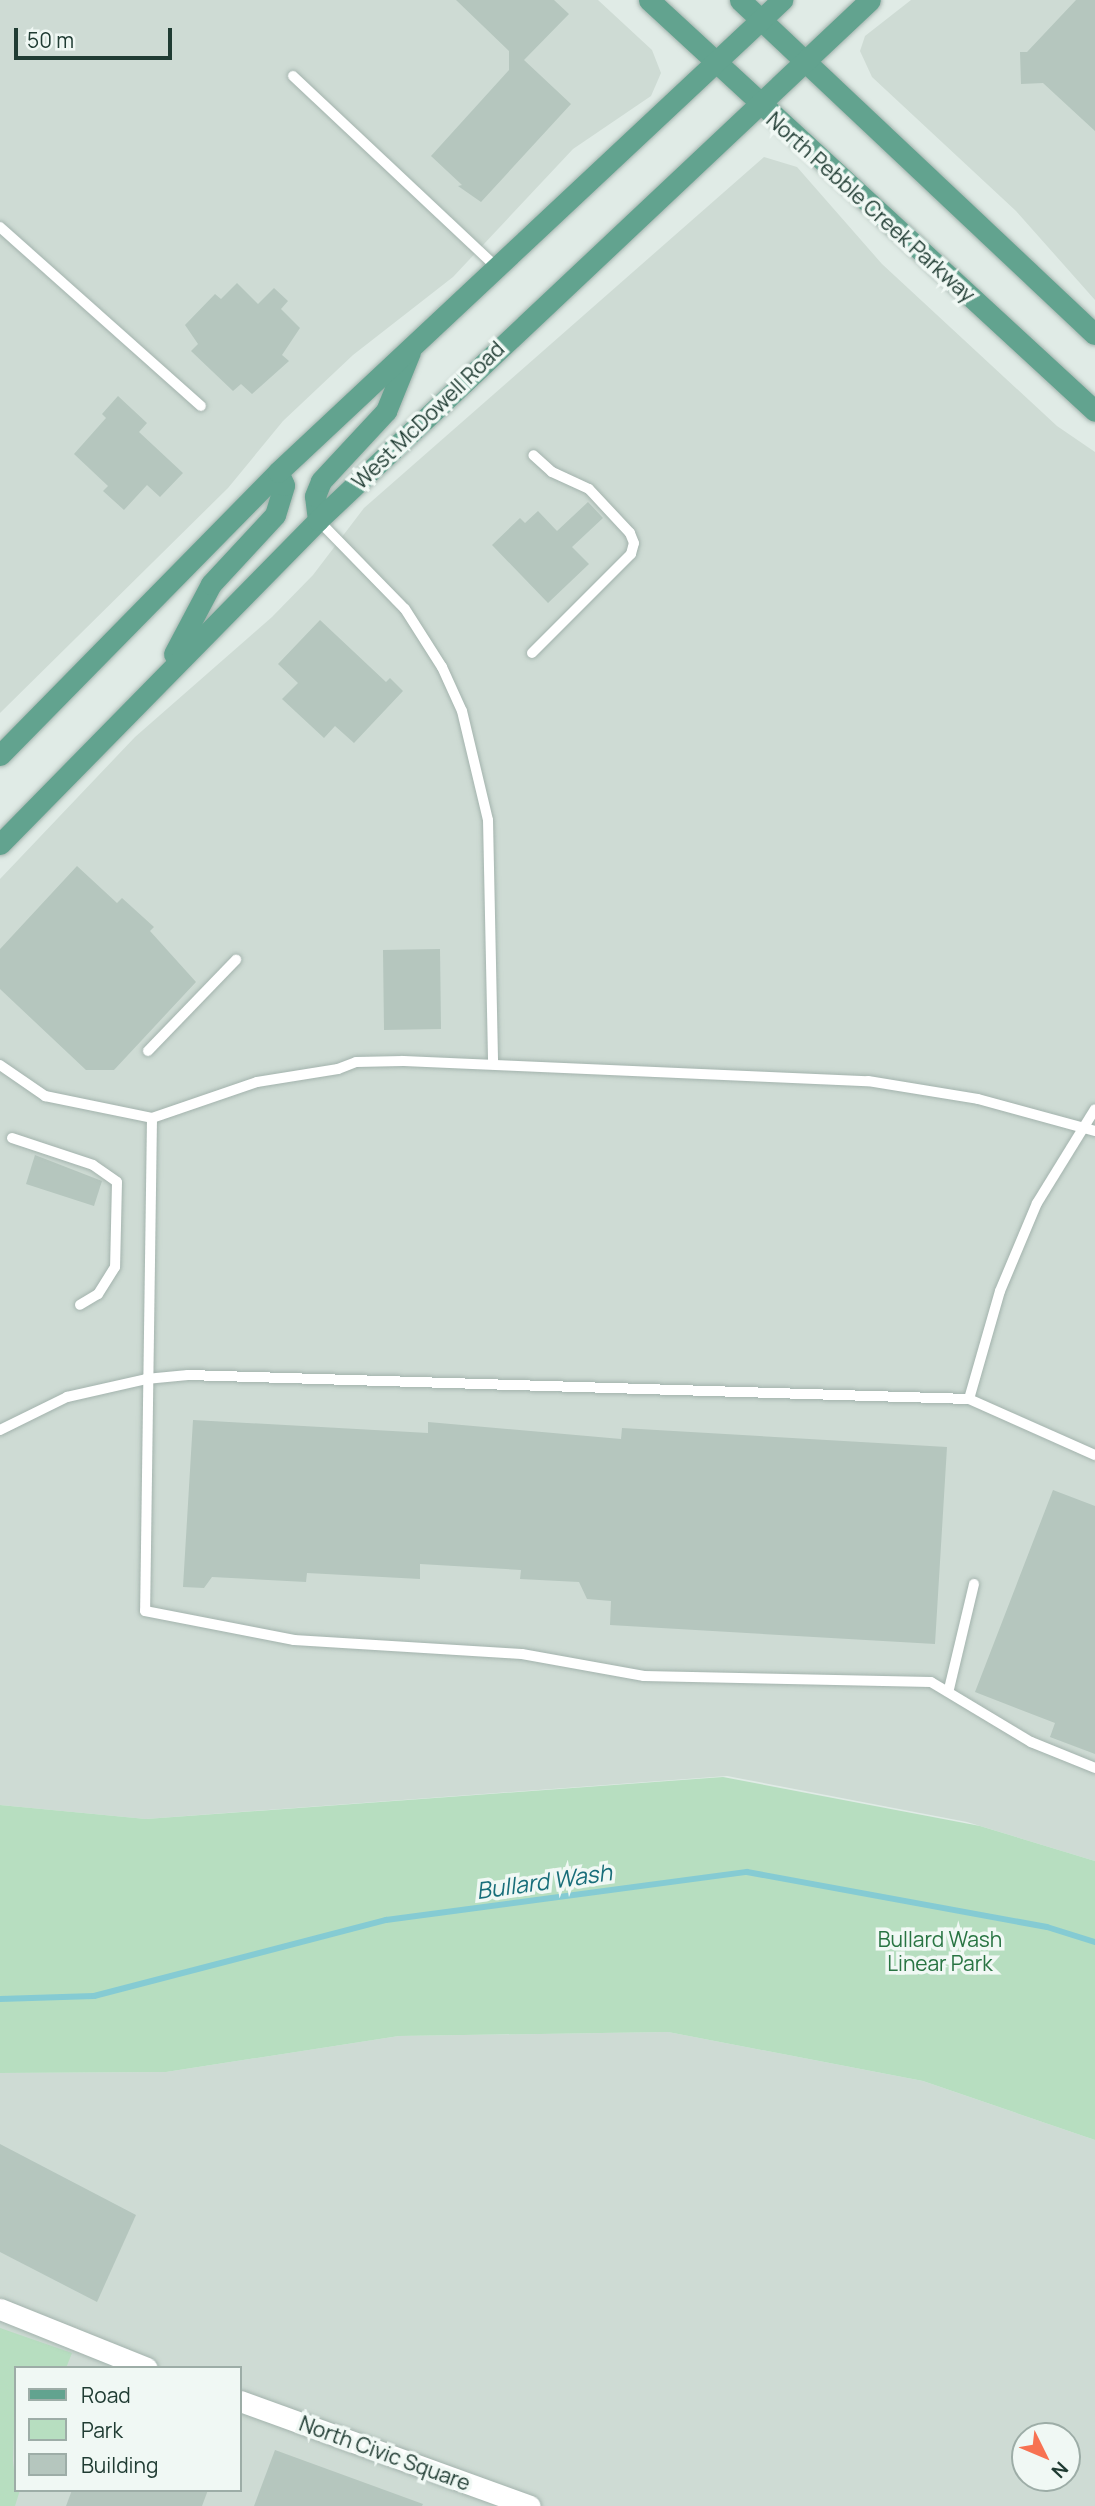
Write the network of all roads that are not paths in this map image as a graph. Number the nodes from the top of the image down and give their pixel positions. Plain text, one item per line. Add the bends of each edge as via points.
1 (649, 0) edge
2 (740, 0) edge
3 (782, 0) edge
4 (870, 0) edge
5 (762, 20) junction
6 (806, 60) junction
7 (716, 63) junction
8 (293, 76) dead end
9 (759, 104) junction
10 (0, 227) edge
11 (495, 266) junction
12 (1095, 334) edge
13 (413, 344) junction
14 (201, 406) dead end
15 (1095, 411) edge
16 (533, 455) dead end
17 (278, 472) junction
18 (318, 520) junction
19 (532, 653) dead end
20 (163, 674) junction
21 (0, 755) edge
22 (0, 844) edge
23 (236, 960) dead end
24 (148, 1051) dead end
25 (493, 1064) junction
26 (0, 1065) edge
27 (1095, 1109) edge
28 (152, 1118) junction
29 (1082, 1126) junction
30 (1095, 1131) edge
31 (12, 1138) dead end
32 (80, 1306) dead end
33 (146, 1379) junction
34 (969, 1399) junction
35 (0, 1430) edge
36 (1095, 1455) edge
37 (974, 1584) dead end
38 (948, 1689) junction
39 (1095, 1768) edge
40 (0, 2309) edge
41 (142, 2366) edge
42 (242, 2402) edge
43 (530, 2506) edge

1 - 7 main road, North Pebble Creek Parkway
2 - 5 main road
3 - 5 main road
4 - 6 main road, West McDowell Road
5 - 6 main road
5 - 7 main road
6 - 9 main road, West McDowell Road
6 - 12 main road
7 - 9 main road, North Pebble Creek Parkway
7 - 11 main road
8 - 11 lane
9 - 15 main road, North Pebble Creek Parkway
9 - 18 main road, West McDowell Road
10 - 14 lane
11 - 13 main road
13 - 17 main road
13 - 18 main road via 386,411 321,481 315,496
16 - 19 lane via 552,472 589,489 631,533 634,543 631,554
17 - 20 main road via 284,485 275,515 211,584
17 - 21 main road
18 - 20 main road, West McDowell Road
18 - 25 lane via 405,609 442,667 462,711 488,820
20 - 22 main road, West McDowell Road
23 - 24 lane
25 - 28 lane via 356,1062 257,1082
25 - 29 lane via 868,1081 978,1099
26 - 28 lane via 45,1096
27 - 29 lane
28 - 33 lane
29 - 30 lane
29 - 34 lane via 1037,1203 1000,1291
31 - 32 lane via 93,1165 117,1182 115,1267 104,1287
33 - 34 lane via 188,1375
33 - 35 lane via 67,1397
33 - 38 lane via 145,1611 295,1640 522,1654 644,1676 931,1682
34 - 36 lane
37 - 38 lane
38 - 39 lane via 1031,1742
40 - 41 street
42 - 43 street, North Civic Square

